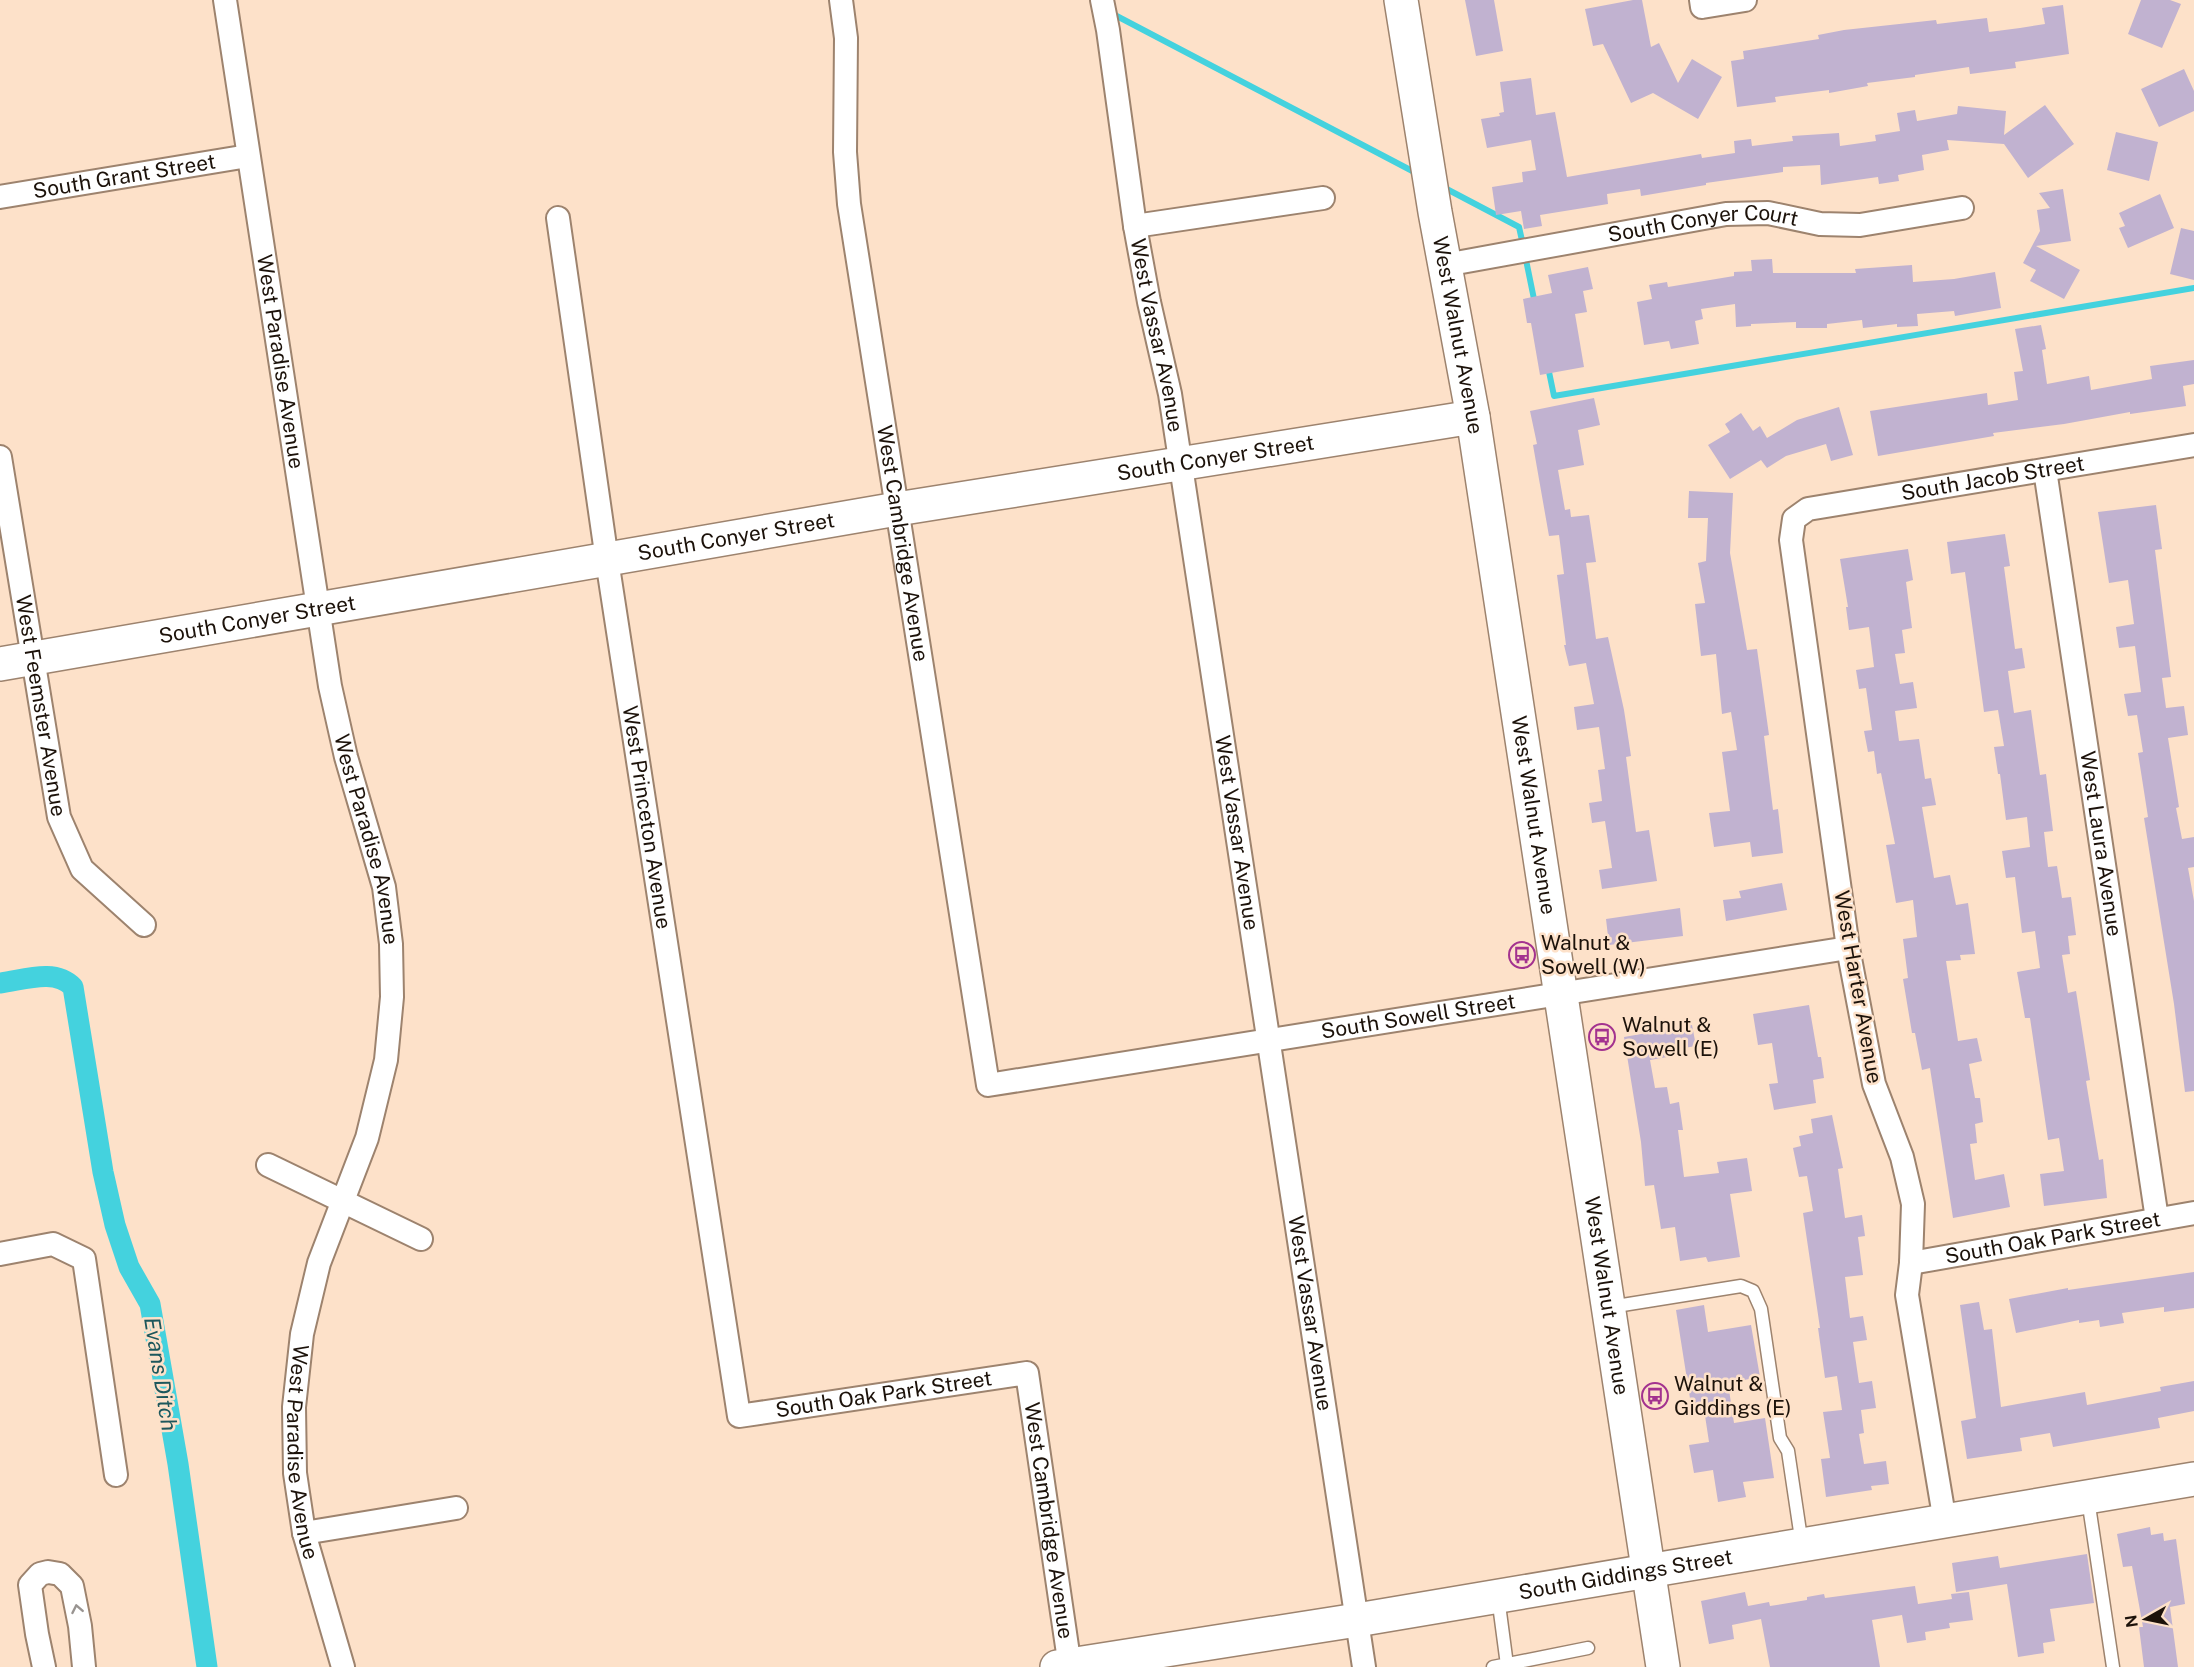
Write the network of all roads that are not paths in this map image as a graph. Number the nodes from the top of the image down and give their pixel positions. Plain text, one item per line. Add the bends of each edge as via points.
1 (225, 0) edge
2 (842, 0) edge
3 (1102, 0) edge
4 (1401, 0) edge
5 (1745, 0) edge
6 (1701, 4) edge
7 (248, 156) junction
8 (0, 197) edge
9 (1323, 198) dead end
10 (1962, 208) dead end
11 (558, 219) dead end
12 (1136, 226) junction
13 (1445, 265) junction
14 (1473, 417) junction
15 (2194, 445) edge
16 (0, 457) edge
17 (1181, 464) junction
18 (2045, 470) junction
19 (897, 509) junction
20 (1794, 519) joint
21 (607, 560) junction
22 (319, 608) junction
23 (32, 659) junction
24 (0, 664) edge
25 (144, 925) dead end
26 (1848, 948) junction
27 (1561, 993) junction
28 (1268, 1042) junction
29 (988, 1084) joint
30 (268, 1165) dead end
31 (343, 1201) junction
32 (2194, 1213) edge
33 (2157, 1219) junction
34 (421, 1239) dead end
35 (0, 1254) edge
36 (1911, 1263) junction
37 (1608, 1308) junction
38 (1027, 1373) joint
39 (739, 1416) joint
40 (116, 1475) dead end
41 (2194, 1479) edge
42 (2088, 1497) junction
43 (456, 1508) dead end
44 (1945, 1522) junction
45 (304, 1533) junction
46 (1802, 1546) junction
47 (1649, 1572) junction
48 (1498, 1597) junction
49 (1357, 1620) junction
50 (1588, 1648) dead end
51 (1508, 1665) junction
52 (1066, 1666) edge
53 (44, 1667) edge
54 (84, 1667) edge
55 (343, 1667) edge
56 (1364, 1667) edge
57 (1493, 1667) edge
58 (1663, 1667) edge
59 (2113, 1667) edge

1 - 7 street, West Paradise Avenue
2 - 19 street, West Cambridge Avenue via 849,204
3 - 12 street, West Vassar Avenue
4 - 13 street, West Walnut Avenue
5 - 6 street
7 - 8 street, South Grant Street
7 - 22 street, West Paradise Avenue
9 - 12 street
10 - 13 street, South Conyer Court via 1860,225 1820,224 1768,213 1726,214
11 - 21 street, West Princeton Avenue
12 - 17 street, West Vassar Avenue
13 - 14 street, West Walnut Avenue
14 - 17 street, South Conyer Street
14 - 27 street, West Walnut Avenue
15 - 18 street, South Jacob Street
16 - 23 street, West Feemster Avenue
17 - 19 street, South Conyer Street
17 - 28 street, West Vassar Avenue
18 - 20 street, South Jacob Street via 1808,509
18 - 33 street, West Laura Avenue
19 - 21 street, South Conyer Street
19 - 29 street, West Cambridge Avenue
20 - 26 street, West Harter Avenue via 1791,540
21 - 22 street, South Conyer Street
21 - 39 street, West Princeton Avenue
22 - 23 street, South Conyer Street
22 - 31 street, West Paradise Avenue via 330,686 384,887 391,944 392,998 386,1060 367,1138
23 - 24 street, South Conyer Street
23 - 25 street, West Feemster Avenue via 58,817 82,869
26 - 27 street, South Sowell Street
26 - 36 street, West Harter Avenue via 1874,1084 1902,1157 1913,1204
27 - 28 street, South Sowell Street
27 - 37 street, West Walnut Avenue
28 - 29 street, South Sowell Street
28 - 49 street, West Vassar Avenue
30 - 31 street
31 - 34 street
31 - 45 street, West Paradise Avenue via 320,1263 302,1334 297,1376 295,1473
32 - 33 street, South Oak Park Street
33 - 36 street, South Oak Park Street
35 - 40 street via 53,1244 84,1259
36 - 44 street, West Harter Avenue via 1907,1295
37 - 46 lane via 1741,1286 1753,1291 1761,1309 1780,1438 1788,1450
37 - 47 street, West Walnut Avenue
38 - 39 street, South Oak Park Street
38 - 52 street, West Cambridge Avenue
41 - 42 street, South Giddings Street
42 - 44 street, South Giddings Street
42 - 59 lane
43 - 45 street
44 - 46 street, South Giddings Street
45 - 55 street, West Paradise Avenue
46 - 47 street, South Giddings Street
47 - 48 street, South Giddings Street
47 - 58 street, West Walnut Avenue
48 - 49 street, South Giddings Street
48 - 51 lane
49 - 52 street, South Giddings Street
49 - 56 street, West Vassar Avenue
50 - 51 lane
51 - 57 lane
54 -> 53 street via 72,1586 60,1574 48,1572 40,1574 30,1585

